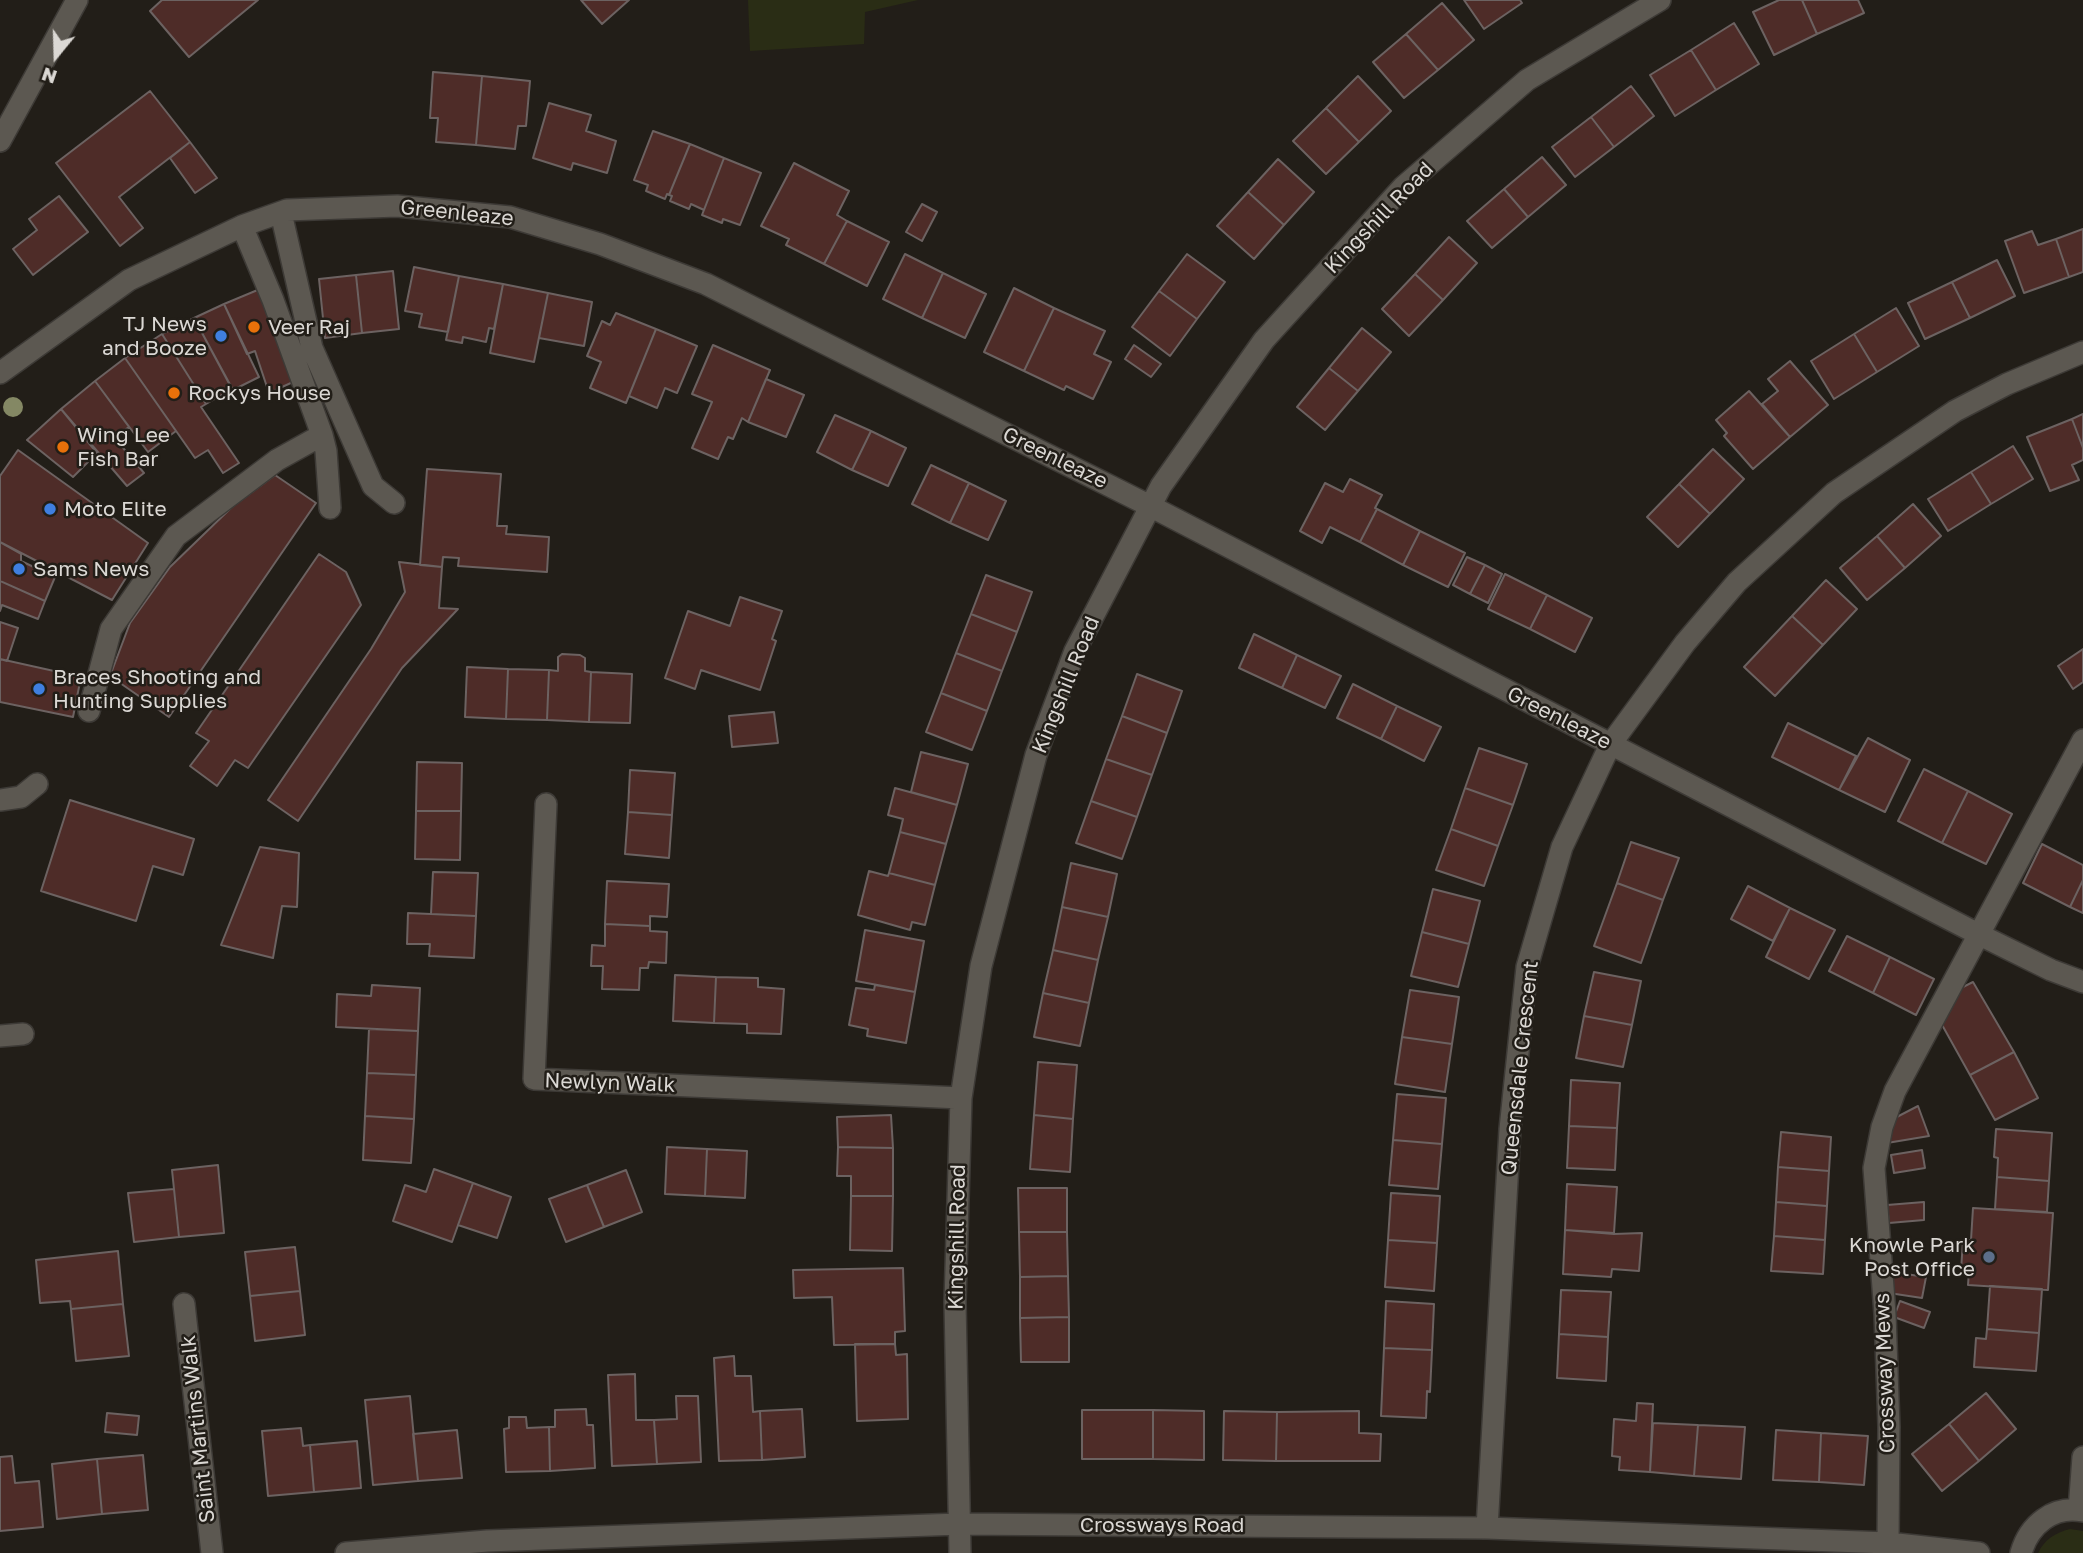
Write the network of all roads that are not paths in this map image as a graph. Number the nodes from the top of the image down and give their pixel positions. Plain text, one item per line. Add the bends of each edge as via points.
1 (77, 0) edge
2 (1660, 0) edge
3 (0, 141) edge
4 (281, 213) junction
5 (242, 226) junction
6 (2083, 352) edge
7 (0, 373) edge
8 (322, 435) junction
9 (394, 503) dead end
10 (1150, 506) junction
11 (330, 508) dead end
12 (89, 711) dead end
13 (2083, 740) edge
14 (1610, 745) junction
15 (37, 785) dead end
16 (0, 800) edge
17 (546, 804) dead end
18 (1978, 934) junction
19 (2083, 982) edge
20 (23, 1034) dead end
21 (0, 1036) edge
22 (961, 1097) junction
23 (184, 1304) dead end
24 (2083, 1457) edge
25 (2081, 1510) edge
26 (959, 1524) junction
27 (1487, 1528) junction
28 (1888, 1543) junction
29 (212, 1553) edge
30 (346, 1553) edge
31 (960, 1553) edge
32 (1979, 1553) edge
33 (2021, 1553) edge

1 - 3 street
2 - 10 street, Kingshill Road via 1527,80 1403,187 1265,340
4 - 5 street, Greenleaze
4 - 9 street via 312,348 373,486
4 - 10 street, Greenleaze via 397,206 485,214 600,244 706,284
5 - 7 street, Greenleaze via 129,279
5 - 8 street
6 - 14 street, Queensdale Crescent via 1955,411 1834,493 1737,582 1685,643
8 - 11 street
8 - 12 street via 277,460 176,536 111,629
10 - 14 street, Greenleaze
10 - 22 street, Kingshill Road via 1076,651 1036,755 981,966
13 - 18 street, Crossway Mews
14 - 18 street, Greenleaze
14 - 27 street, Queensdale Crescent via 1562,847 1528,967 1510,1129
15 - 16 street via 21,797
17 - 22 street, Newlyn Walk via 534,1079
18 - 19 street, Greenleaze
18 - 28 street, Crossway Mews via 1895,1091 1874,1168 1885,1314
20 - 21 street
22 - 26 street, Kingshill Road via 955,1302
23 - 29 street, Saint Martins Walk
24 - 25 street
25 - 33 street via 2048,1516 2034,1527
26 - 27 street, Crossways Road
26 - 30 street, Crossways Road via 487,1541
26 - 31 street, Kingshill Road
27 - 28 street, Crossways Road
28 - 32 street, Crossways Road

